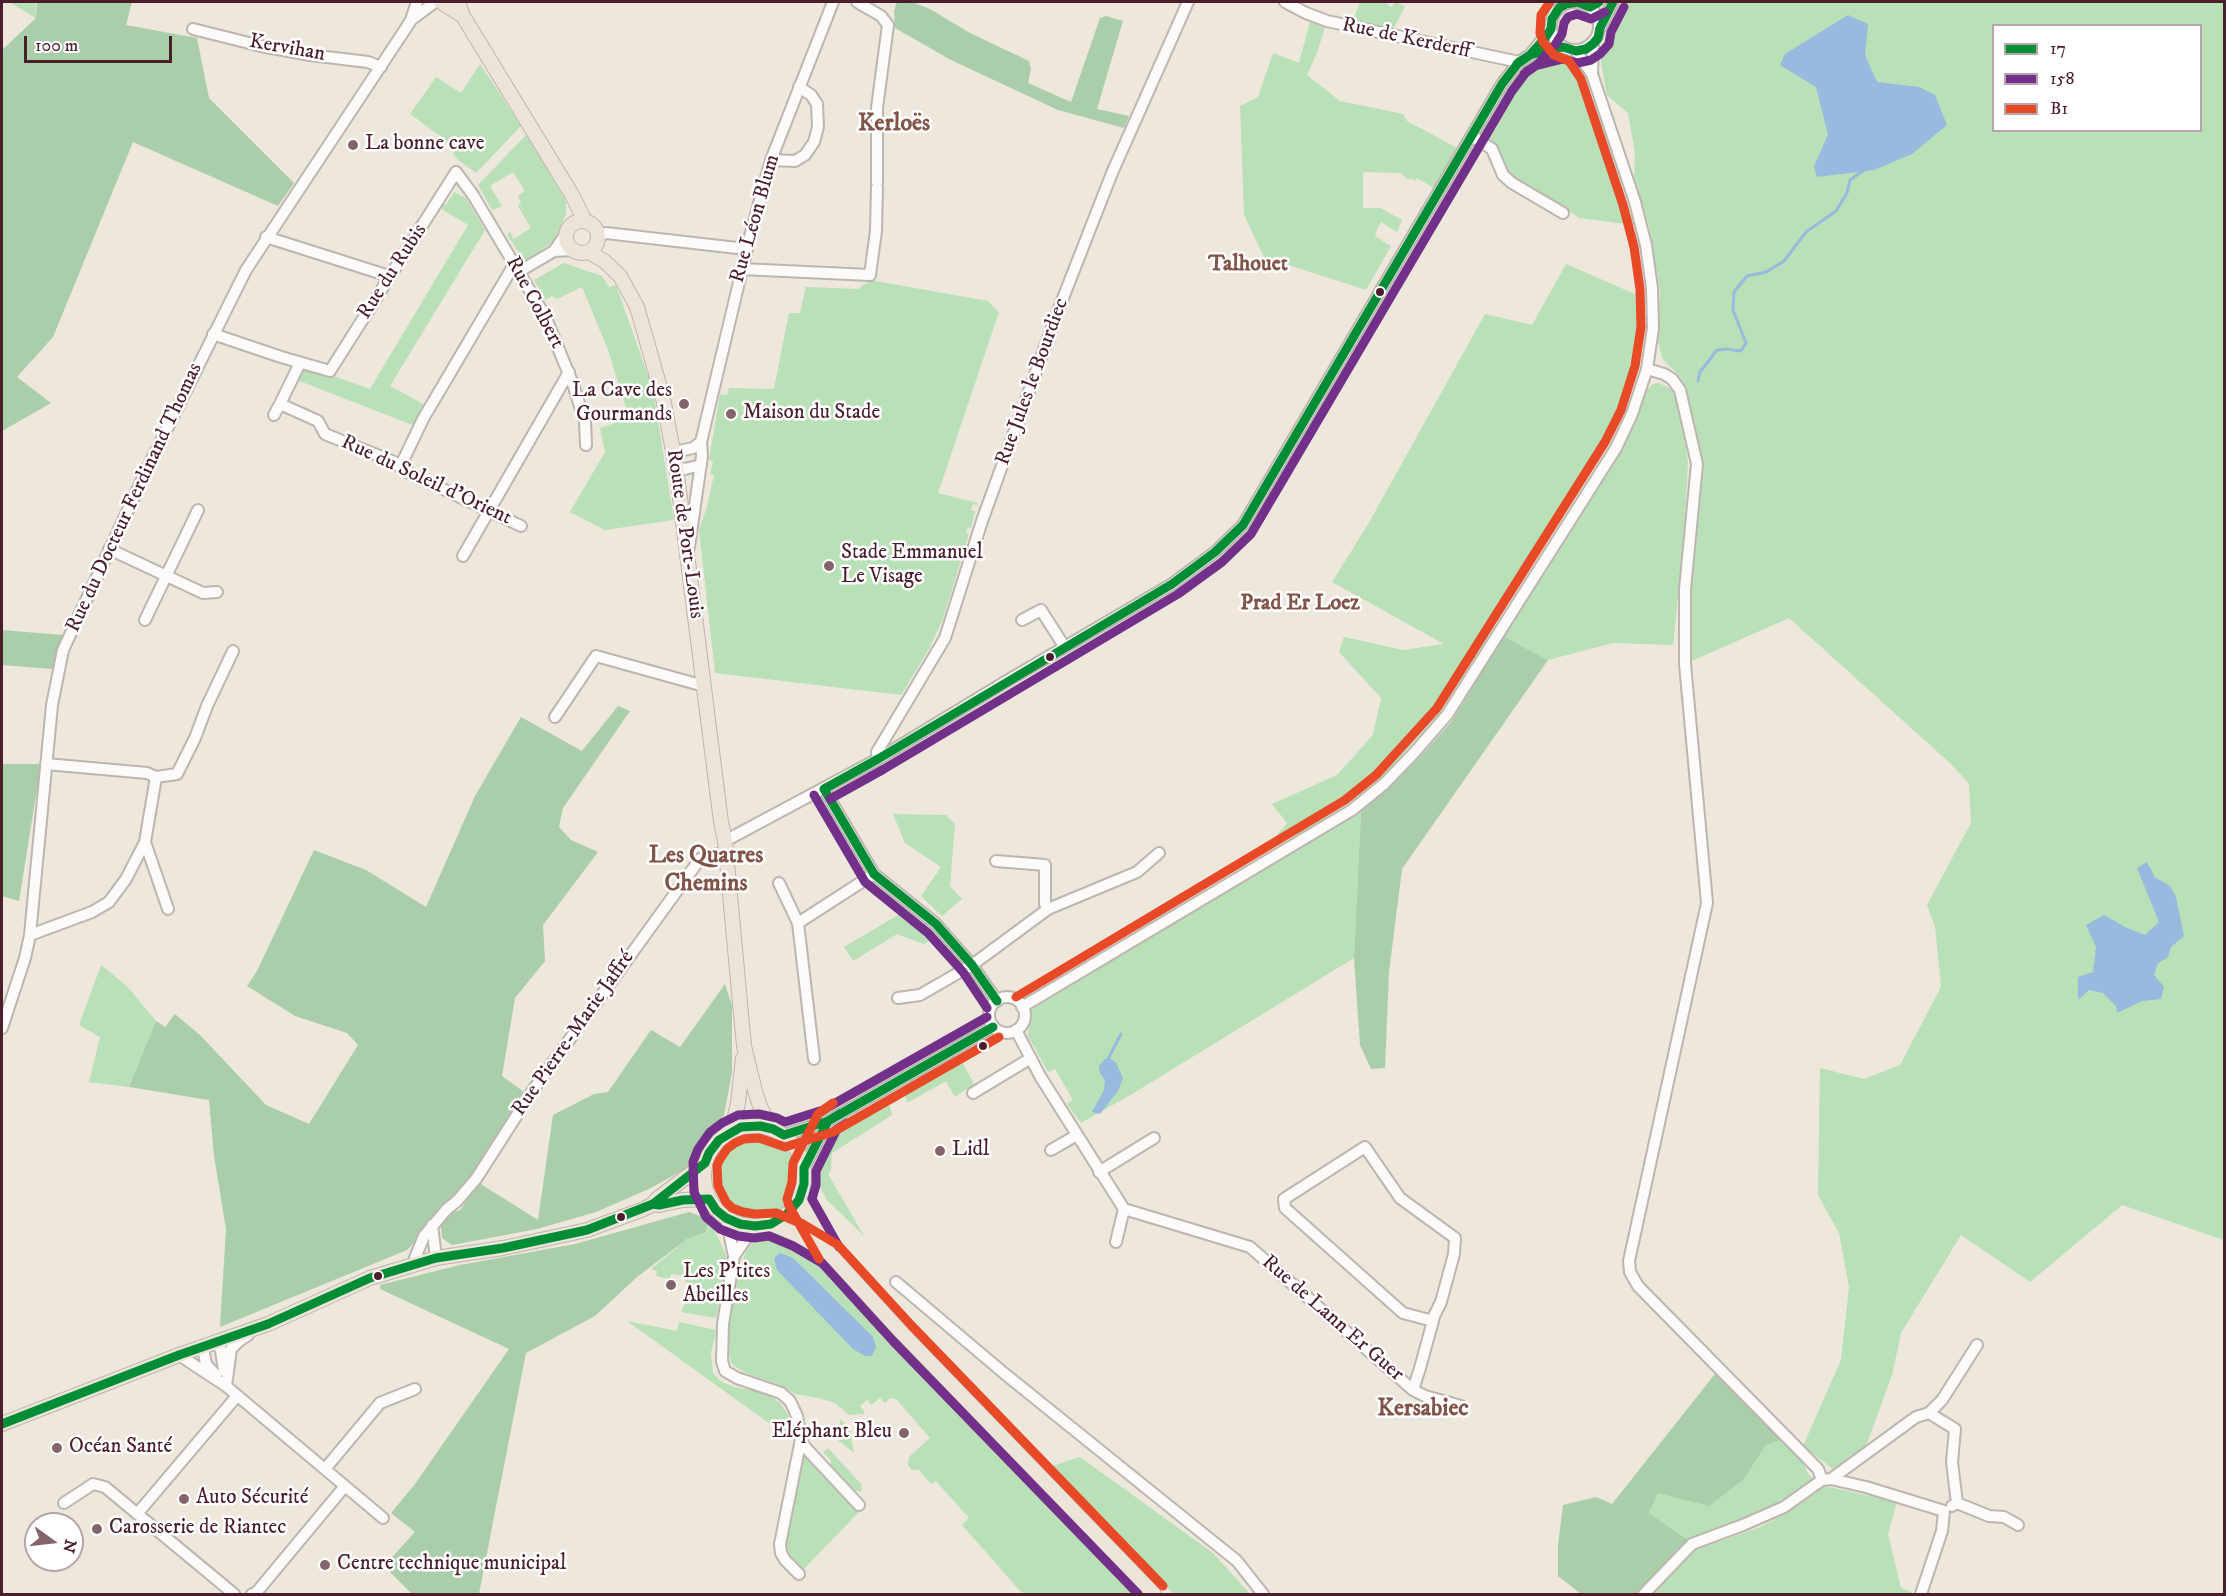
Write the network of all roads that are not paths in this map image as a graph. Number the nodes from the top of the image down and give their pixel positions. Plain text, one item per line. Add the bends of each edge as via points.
1 (417, 2) edge
2 (435, 2) edge
3 (441, 2) edge
4 (458, 2) edge
5 (833, 2) edge
6 (856, 2) edge
7 (1188, 2) edge
8 (1285, 2) edge
9 (1578, 2) edge
10 (1613, 2) edge
11 (1595, 4) edge
12 (1559, 5) edge
13 (463, 16) junction
14 (411, 20) junction
15 (1600, 28) junction
16 (193, 29) dead end
17 (1551, 29) junction
18 (1593, 44) junction
19 (1563, 47) junction
20 (1576, 51) junction
21 (1530, 55) junction
22 (1518, 62) junction
23 (381, 67) junction
24 (1592, 74) junction
25 (799, 87) junction
26 (1472, 136) junction
27 (771, 160) junction
28 (456, 172) joint
29 (1563, 213) dead end
30 (579, 222) junction
31 (566, 235) junction
32 (266, 237) junction
33 (595, 243) junction
34 (746, 249) junction
35 (554, 250) junction
36 (572, 250) junction
37 (518, 267) junction
38 (741, 269) junction
39 (389, 276) junction
40 (213, 334) junction
41 (300, 363) junction
42 (1647, 369) junction
43 (568, 372) junction
44 (280, 404) junction
45 (274, 416) dead end
46 (701, 442) junction
47 (586, 445) dead end
48 (674, 452) junction
49 (701, 465) junction
50 (400, 467) junction
51 (676, 467) junction
52 (198, 510) dead end
53 (489, 512) junction
54 (521, 526) dead end
55 (110, 549) junction
56 (688, 553) junction
57 (462, 556) dead end
58 (166, 575) junction
59 (217, 592) dead end
60 (145, 620) dead end
61 (1022, 620) dead end
62 (1064, 646) junction
63 (233, 651) dead end
64 (704, 687) junction
65 (555, 717) dead end
66 (878, 759) junction
67 (46, 764) junction
68 (156, 777) junction
69 (824, 789) junction
70 (145, 842) junction
71 (724, 847) junction
72 (1159, 853) dead end
73 (996, 861) dead end
74 (874, 874) junction
75 (779, 883) dead end
76 (168, 909) dead end
77 (1048, 909) junction
78 (798, 923) junction
79 (30, 935) junction
80 (972, 965) junction
81 (898, 998) dead end
82 (997, 1001) junction
83 (1022, 1007) junction
84 (993, 1027) junction
85 (2, 1028) edge
86 (1016, 1030) junction
87 (744, 1047) junction
88 (1031, 1058) junction
89 (814, 1059) dead end
90 (973, 1093) dead end
91 (828, 1121) junction
92 (779, 1132) junction
93 (729, 1133) junction
94 (1077, 1135) junction
95 (1154, 1138) dead end
96 (1051, 1150) dead end
97 (705, 1163) junction
98 (804, 1168) junction
99 (1100, 1172) junction
100 (709, 1198) junction
101 (798, 1200) junction
102 (653, 1204) junction
103 (1124, 1209) junction
104 (726, 1218) junction
105 (771, 1224) junction
106 (432, 1225) junction
107 (755, 1226) junction
108 (1116, 1242) dead end
109 (830, 1254) junction
110 (735, 1256) junction
111 (436, 1258) junction
112 (415, 1264) junction
113 (896, 1282) dead end
114 (1433, 1321) junction
115 (268, 1324) junction
116 (1977, 1345) dead end
117 (209, 1346) junction
118 (179, 1355) junction
119 (226, 1386) junction
120 (415, 1389) dead end
121 (1413, 1390) junction
122 (237, 1396) junction
123 (1461, 1406) dead end
124 (1929, 1413) junction
125 (2, 1424) edge
126 (801, 1439) junction
127 (325, 1469) junction
128 (1827, 1479) junction
129 (345, 1486) junction
130 (64, 1503) dead end
131 (1957, 1503) junction
132 (859, 1505) dead end
133 (1944, 1511) junction
134 (137, 1514) junction
135 (383, 1518) dead end
136 (2018, 1526) dead end
137 (799, 1574) dead end
138 (234, 1594) edge
139 (252, 1594) edge
140 (1154, 1594) edge
141 (1263, 1594) edge
142 (1644, 1594) edge
143 (1921, 1594) edge

1 - 14 street, Rue du Docteur Ferdinand Thomas
2 - 14 street, Rue du Docteur Ferdinand Thomas
3 - 13 main road
4 - 13 main road
5 - 25 street, Rue Léon Blum
6 - 38 street via 881,16 888,25 877,108 876,231 870,275
7 - 66 street, Rue Jules le Bourdiec via 1112,173 1058,311 982,521 945,638 877,752
8 - 22 street, Rue de Kerderff via 1337,24
9 - 11 street
9 - 12 street
10 - 15 street
11 - 15 street
12 - 17 street
13 - 30 main road via 568,188
14 - 23 street, Rue du Docteur Ferdinand Thomas
15 - 18 street
16 - 23 street, Kervihan via 261,46
17 - 19 street
17 - 21 street
18 - 20 street
18 - 24 street
19 - 20 street
19 - 21 street
20 - 24 street
21 - 22 street
22 - 26 street, Rue Pierre-Marie Jaffré
23 - 32 street, Rue du Docteur Ferdinand Thomas
24 - 42 street via 1646,245 1653,328
25 - 27 street, Rue Léon Blum
25 - 27 street via 817,105 814,142 795,161
26 - 29 street via 1492,149 1503,175 1512,183
26 - 62 street, Rue Pierre-Marie Jaffré via 1243,525 1172,584
27 - 34 street, Rue Léon Blum
28 - 37 street, Rue Colbert
28 - 39 street, Rue du Rubis
30 - 31 main road via 568,228
30 - 33 main road via 596,229
31 - 35 street
31 - 36 main road
32 - 39 street
32 - 40 street, Rue du Docteur Ferdinand Thomas
33 - 34 street via 606,233
33 - 36 main road via 578,253
33 - 48 main road, Route de Port-Louis via 638,307
34 - 38 street, Rue Léon Blum
35 - 36 street
35 - 37 street
37 - 43 street, Rue Colbert via 545,316
37 - 50 street via 423,420
38 - 46 street, Rue Léon Blum
39 - 41 street, Rue du Rubis via 330,371
40 - 41 street
40 - 55 street, Rue du Docteur Ferdinand Thomas
41 - 44 street
42 - 83 street via 1616,448 1447,715 1384,784 1352,810
42 - 128 street via 1664,374 1680,390 1698,464 1685,589 1685,664 1707,903 1629,1261 1630,1272 1638,1286
43 - 47 street, Rue Colbert via 585,422
43 - 53 street
44 - 45 street
44 - 50 street, Rue du Soleil d'Orient via 318,421 325,434
46 - 48 street
46 - 49 street, Rue Léon Blum
48 - 51 main road, Route de Port-Louis
49 - 51 street
49 - 56 street, Rue Léon Blum
50 - 53 street, Rue du Soleil d'Orient
51 - 56 main road, Route de Port-Louis
52 - 58 street
53 - 54 street, Rue du Soleil d'Orient
53 - 57 street
55 - 58 street
55 - 67 street, Rue du Docteur Ferdinand Thomas via 63,650
56 - 64 main road, Route de Port-Louis
58 - 59 street via 203,593
58 - 60 street
61 - 62 street via 1041,610
62 - 66 street, Rue Pierre-Marie Jaffré
63 - 68 street via 177,774
64 - 65 street via 596,656
64 - 71 main road, Route de Port-Louis
66 - 69 street, Rue Pierre-Marie Jaffré
67 - 68 street
67 - 79 street, Rue du Docteur Ferdinand Thomas
68 - 70 street
69 - 71 street, Rue Pierre-Marie Jaffré
69 - 74 street
70 - 76 street
70 - 79 street via 109,902
71 - 87 main road, Route de Port-Louis
71 - 106 street, Rue Pierre-Marie Jaffré via 700,859 533,1090 476,1179
72 - 77 street via 1137,872
73 - 77 street via 1045,865
74 - 78 street
74 - 80 street via 936,924
75 - 78 street
77 - 80 street
78 - 89 street
79 - 85 street, Rue du Docteur Ferdinand Thomas
80 - 81 street via 920,995
80 - 82 street
82 - 83 street via 1009,998
82 - 84 street via 989,1012
83 - 86 street via 1024,1018
84 - 86 street via 1006,1033
84 - 91 street
86 - 88 street
87 - 92 main road, Route de Port-Louis via 761,1109
87 - 93 main road, Route de Port-Louis via 738,1103
88 - 90 street
88 - 94 street
91 - 92 street
91 - 98 street
92 - 93 main road via 751,1126
92 - 98 main road via 797,1150
93 - 97 main road via 719,1140
94 - 96 street
94 - 99 street
95 - 99 street
97 - 100 main road
97 - 102 main road
98 - 101 main road
99 - 103 street
100 - 102 main road
100 - 104 main road
101 - 105 main road via 787,1214
101 - 109 main road
102 - 111 main road via 586,1230
103 - 108 street
103 - 121 street, Rue de Lann Er Guer via 1250,1247
104 - 107 main road
104 - 110 street
105 - 107 main road
105 - 109 main road
106 - 111 street
106 - 112 street, Rue Pierre-Marie Jaffré
107 - 110 street
109 - 140 main road
110 - 126 street via 722,1334 725,1371 781,1393 790,1401
111 - 112 main road
112 - 115 main road via 370,1278
113 - 141 street via 1237,1562
114 - 114 street, Rue de Lann Er Guer via 1454,1254 1455,1238 1400,1198 1365,1147 1284,1199 1285,1208 1403,1313
114 - 121 street, Rue de Lann Er Guer
115 - 117 main road
115 - 119 street via 231,1349
116 - 124 street via 1942,1400
117 - 118 main road
117 - 119 street via 206,1364
117 - 119 street via 221,1350
118 - 119 street
118 - 125 main road
119 - 122 street
120 - 127 street via 380,1403
121 - 123 street, Rue de Lann Er Guer
122 - 127 street
122 - 134 street
124 - 128 street via 1916,1417
124 - 131 street via 1955,1429 1952,1462
126 - 132 street
126 - 137 street via 780,1544 785,1560
127 - 129 street
128 - 133 street
128 - 142 street via 1784,1507 1692,1544
129 - 135 street
129 - 139 street
130 - 134 street via 93,1484
131 - 133 street
131 - 136 street via 1989,1516 2004,1517
133 - 143 street via 1942,1531
134 - 138 street

